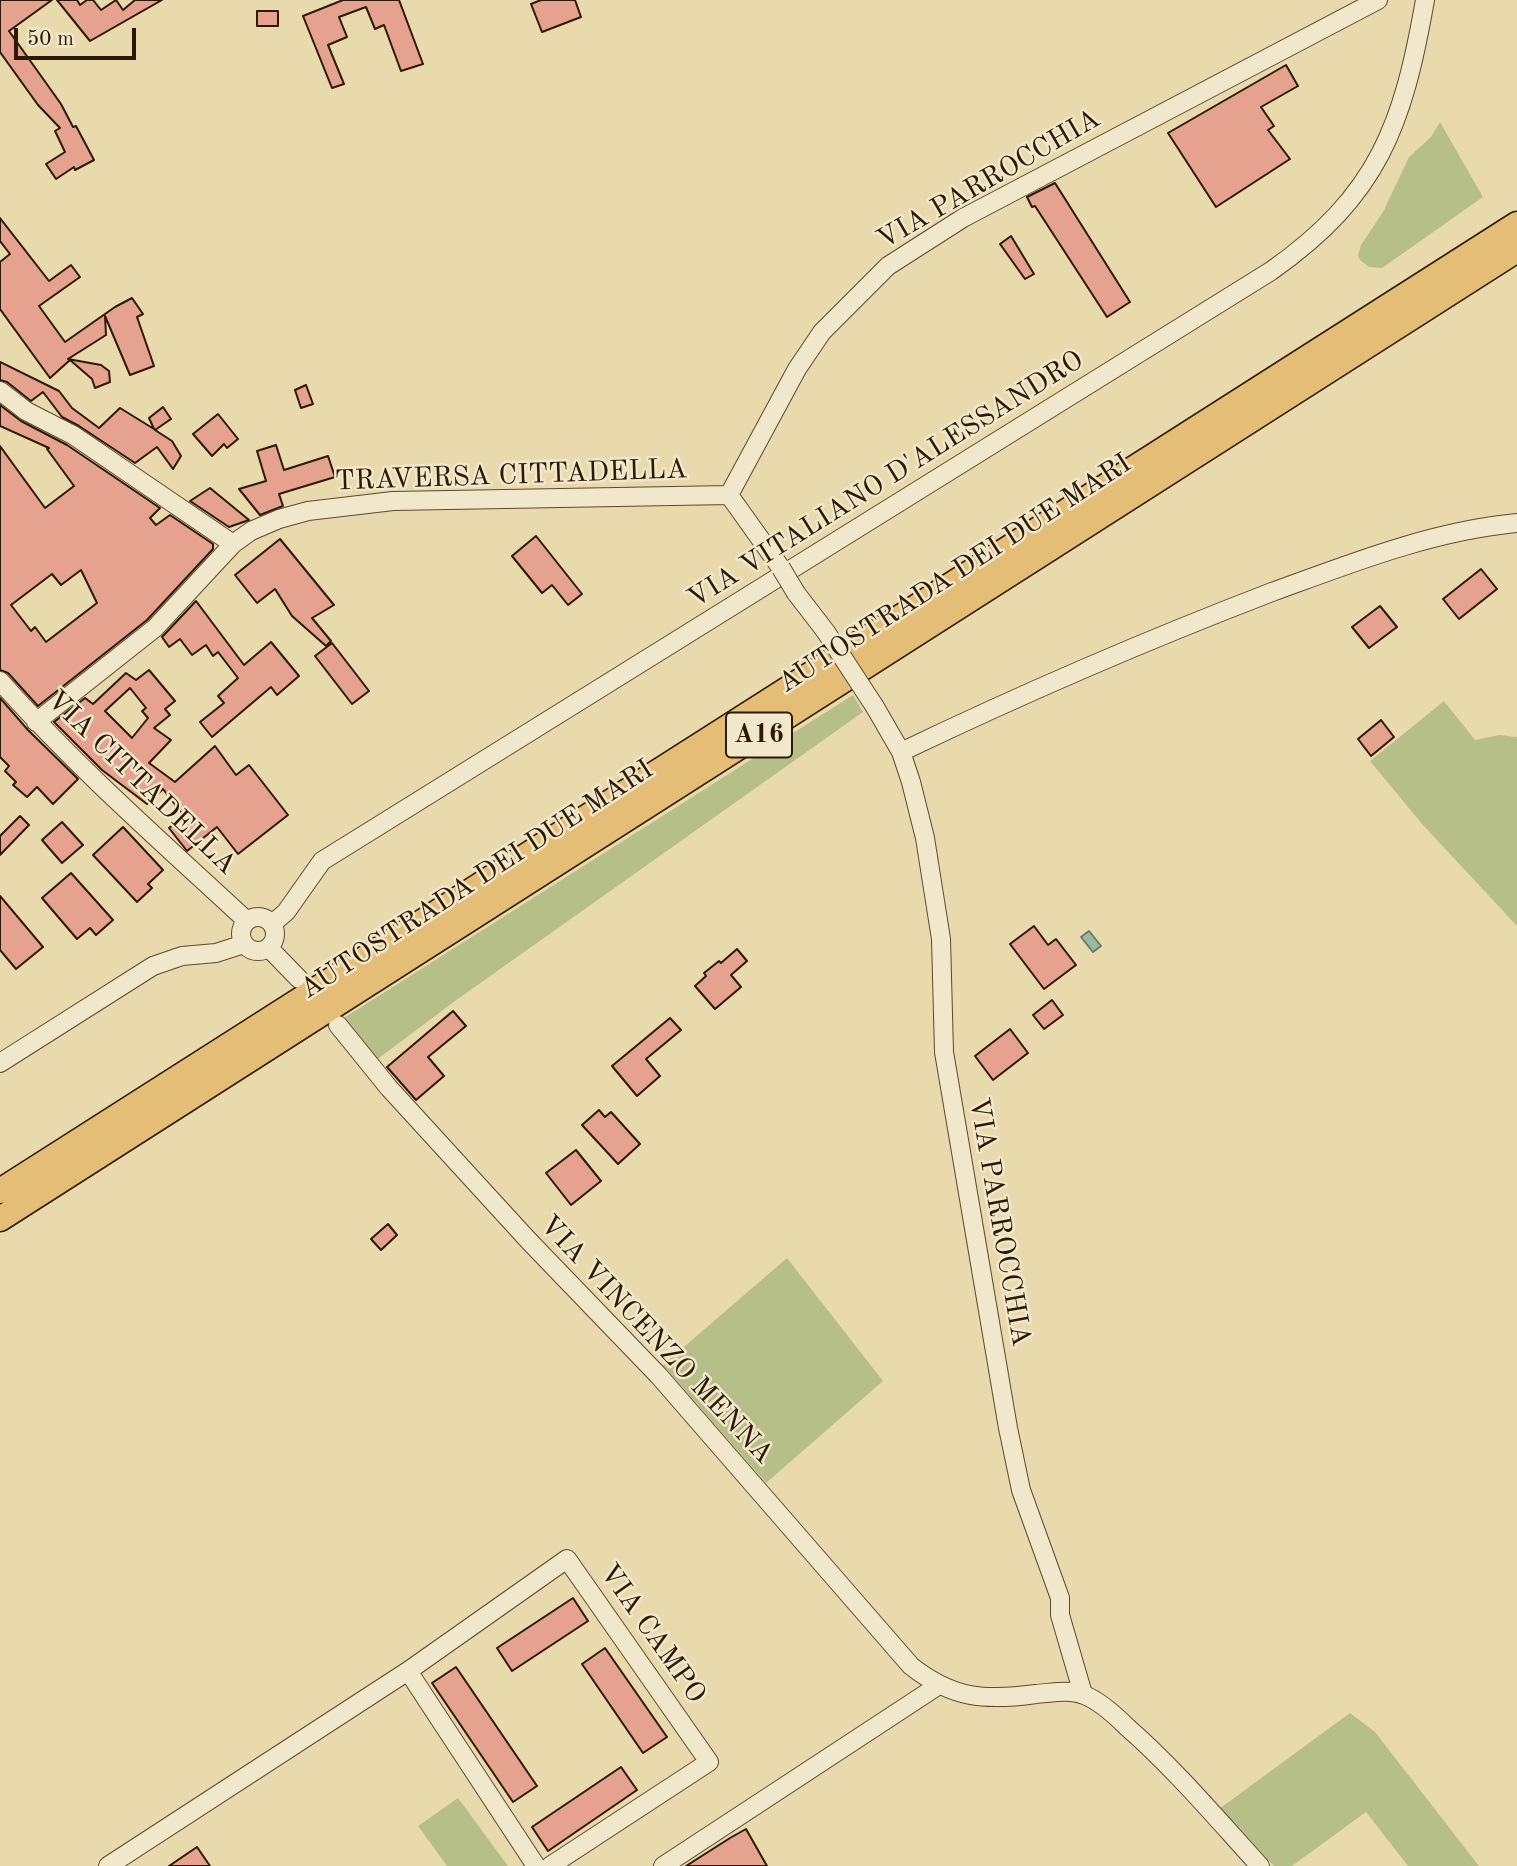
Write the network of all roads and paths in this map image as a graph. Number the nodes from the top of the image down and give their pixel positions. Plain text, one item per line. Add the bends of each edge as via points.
1 (1378, 0) edge
2 (1425, 0) edge
3 (1517, 216) edge
4 (1517, 224) edge
5 (1517, 250) edge
6 (1378, 313) junction
7 (0, 391) edge
8 (729, 495) junction
9 (1517, 523) edge
10 (233, 544) junction
11 (0, 681) edge
12 (36, 722) junction
13 (901, 752) junction
14 (247, 920) junction
15 (272, 924) junction
16 (244, 944) junction
17 (269, 948) junction
18 (299, 979) dead end
19 (338, 1025) dead end
20 (0, 1063) edge
21 (0, 1191) edge
22 (0, 1219) edge
23 (408, 1671) junction
24 (939, 1685) junction
25 (1083, 1694) junction
26 (108, 1866) edge
27 (536, 1866) edge
28 (550, 1866) edge
29 (663, 1866) edge
30 (1260, 1866) edge

1 - 8 street, VIA PARROCCHIA via 963,218 888,266 822,332
2 - 15 street, VIA VITALIANO D'ALESSANDRO via 1394,128 1357,191 1306,247 322,861 286,912
3 - 6 highway
4 - 6 highway, AUTOSTRADA DEI DUE MARI / A16
5 - 22 highway, AUTOSTRADA DEI DUE MARI / A16
6 - 21 highway, AUTOSTRADA DEI DUE MARI / A16
7 - 10 street
8 - 10 street, TRAVERSA CITTADELLA via 393,500 308,511 251,531
8 - 13 street, VIA PARROCCHIA, bridge via 826,632
9 - 13 street via 1482,526 1374,554 1204,618
10 - 12 street, TRAVERSA CITTADELLA via 155,628
11 - 12 street, VIA CITTADELLA
12 - 14 street, VIA CITTADELLA
13 - 25 street, VIA PARROCCHIA via 925,838 941,939 944,1052 1008,1428 1021,1490 1060,1598 1060,1615
14 - 15 street via 263,918
14 - 16 street via 240,934
15 - 17 street via 276,934
16 - 17 street via 258,952
16 - 20 street via 153,966
17 - 18 street
19 - 24 street, VIA VINCENZO MENNA via 389,1088 659,1376 911,1666
23 - 26 street
23 - 27 street
23 - 28 street, VIA CAMPO via 567,1559 709,1762
24 - 25 street via 979,1697
24 - 29 street
25 - 30 street via 1136,1735

